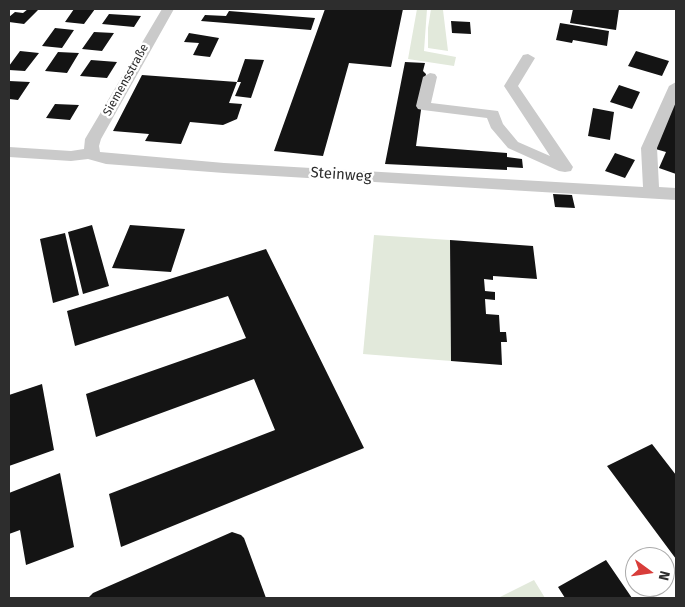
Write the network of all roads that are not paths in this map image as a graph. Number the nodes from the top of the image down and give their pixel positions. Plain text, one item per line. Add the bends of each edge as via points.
1 (168, 9) edge
2 (528, 58) dead end
3 (430, 77) dead end
4 (676, 86) edge
5 (9, 152) edge
6 (92, 153) junction
7 (652, 193) junction
8 (676, 194) edge

1 - 6 street, Siemensstraße via 93,139
2 - 3 street via 511,86 565,167 513,145 496,125 493,114 423,114
4 - 7 street via 649,148
5 - 6 street, Steinweg via 71,156
6 - 7 street, Steinweg via 106,159 243,169
7 - 8 street, Steinweg

